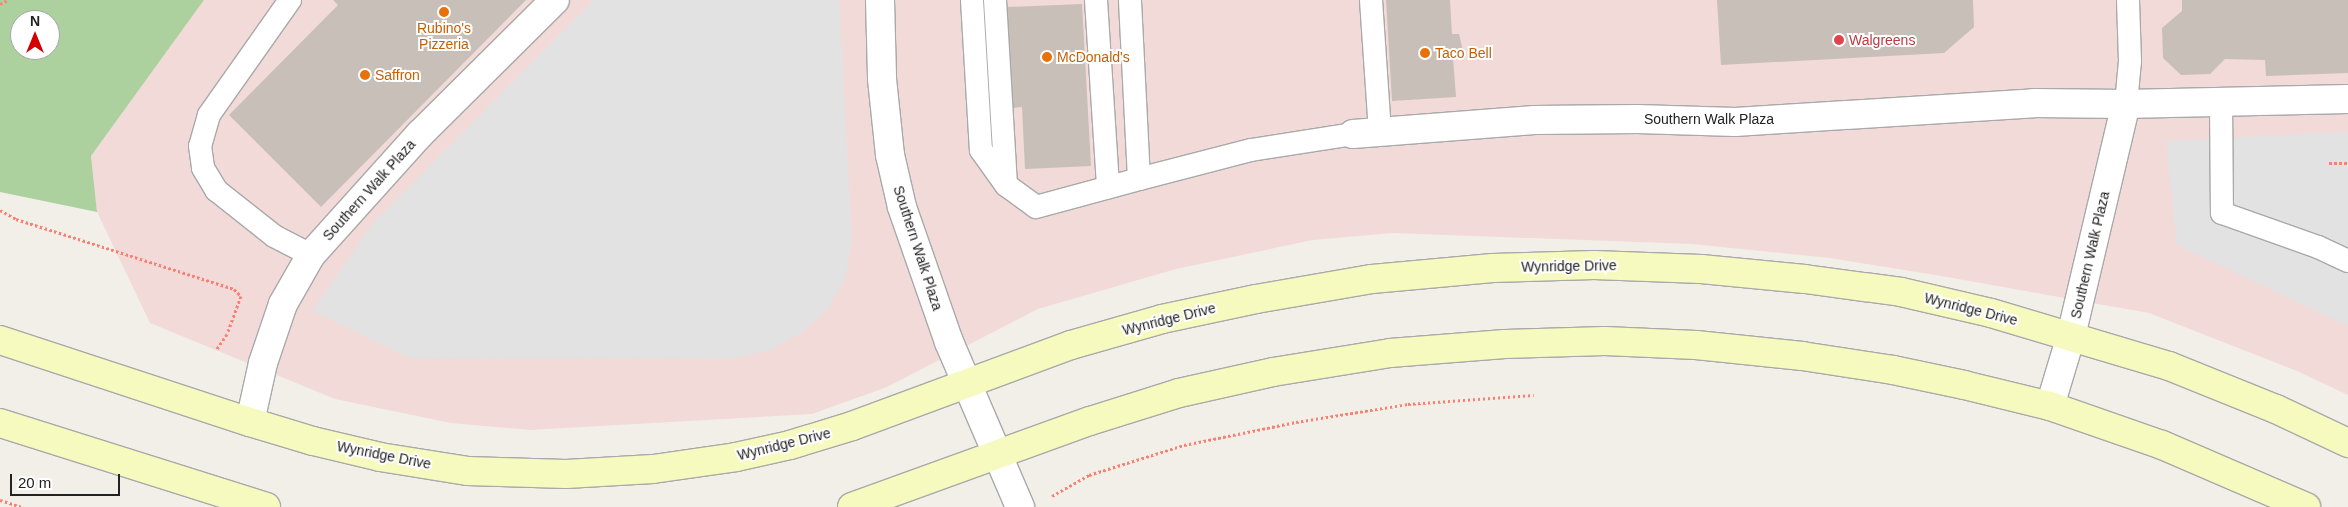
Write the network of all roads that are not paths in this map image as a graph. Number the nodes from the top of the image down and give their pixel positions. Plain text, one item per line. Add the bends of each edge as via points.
1 (290, 0) edge
2 (555, 0) edge
3 (880, 0) edge
4 (972, 0) edge
5 (995, 0) edge
6 (1096, 0) edge
7 (1130, 0) edge
8 (1371, 0) edge
9 (2128, 0) edge
10 (2348, 99) edge
11 (2220, 102) junction
12 (2126, 104) junction
13 (1380, 132) junction
14 (1353, 134) joint
15 (1139, 179) junction
16 (1006, 185) junction
17 (1108, 188) junction
18 (311, 255) junction
19 (2348, 261) edge
20 (2071, 336) junction
21 (0, 340) edge
22 (967, 383) junction
23 (2050, 406) junction
24 (250, 422) junction
25 (0, 423) edge
26 (2348, 443) edge
27 (998, 455) junction
28 (234, 502) edge
29 (266, 507) edge
30 (852, 507) edge
31 (1020, 507) edge
32 (2306, 507) edge

1 - 18 lane via 209,115 200,146 203,168 216,190 274,236
2 - 18 street, Southern Walk Plaza via 420,134
3 - 22 street, Southern Walk Plaza via 882,79 890,155 902,208 949,342
4 - 16 lane via 981,150
5 - 16 lane
6 - 17 lane
7 - 15 lane
8 - 13 lane
9 - 12 lane via 2130,61
10 - 11 street, Southern Walk Plaza
11 - 12 street, Southern Walk Plaza
11 - 19 lane via 2222,213
12 - 13 street, Southern Walk Plaza via 2034,103 1735,122 1637,118 1534,120
12 - 20 street, Southern Walk Plaza
13 - 14 street, Southern Walk Plaza
14 - 15 lane via 1251,150
15 - 17 lane
16 - 17 lane via 1036,207
18 - 24 street, Southern Walk Plaza via 283,304 263,363
20 - 22 street, Wynridge Drive via 1901,292 1805,279 1701,269 1594,264 1493,268 1372,279 1181,315 1071,345
20 - 23 street, Southern Walk Plaza
20 - 26 street, Wynridge Drive via 2169,366 2276,409
21 - 24 street, Wynridge Drive
22 - 24 street, Wynridge Drive via 852,426 790,445 653,469 566,474 467,471 313,441
22 - 27 street, Southern Walk Plaza
23 - 27 street via 1893,370 1802,356 1605,341 1505,344 1390,354 1254,376 1179,393
23 - 32 street via 2162,445
25 - 28 street
27 - 30 street
27 - 31 street, Southern Walk Plaza
28 - 29 street

